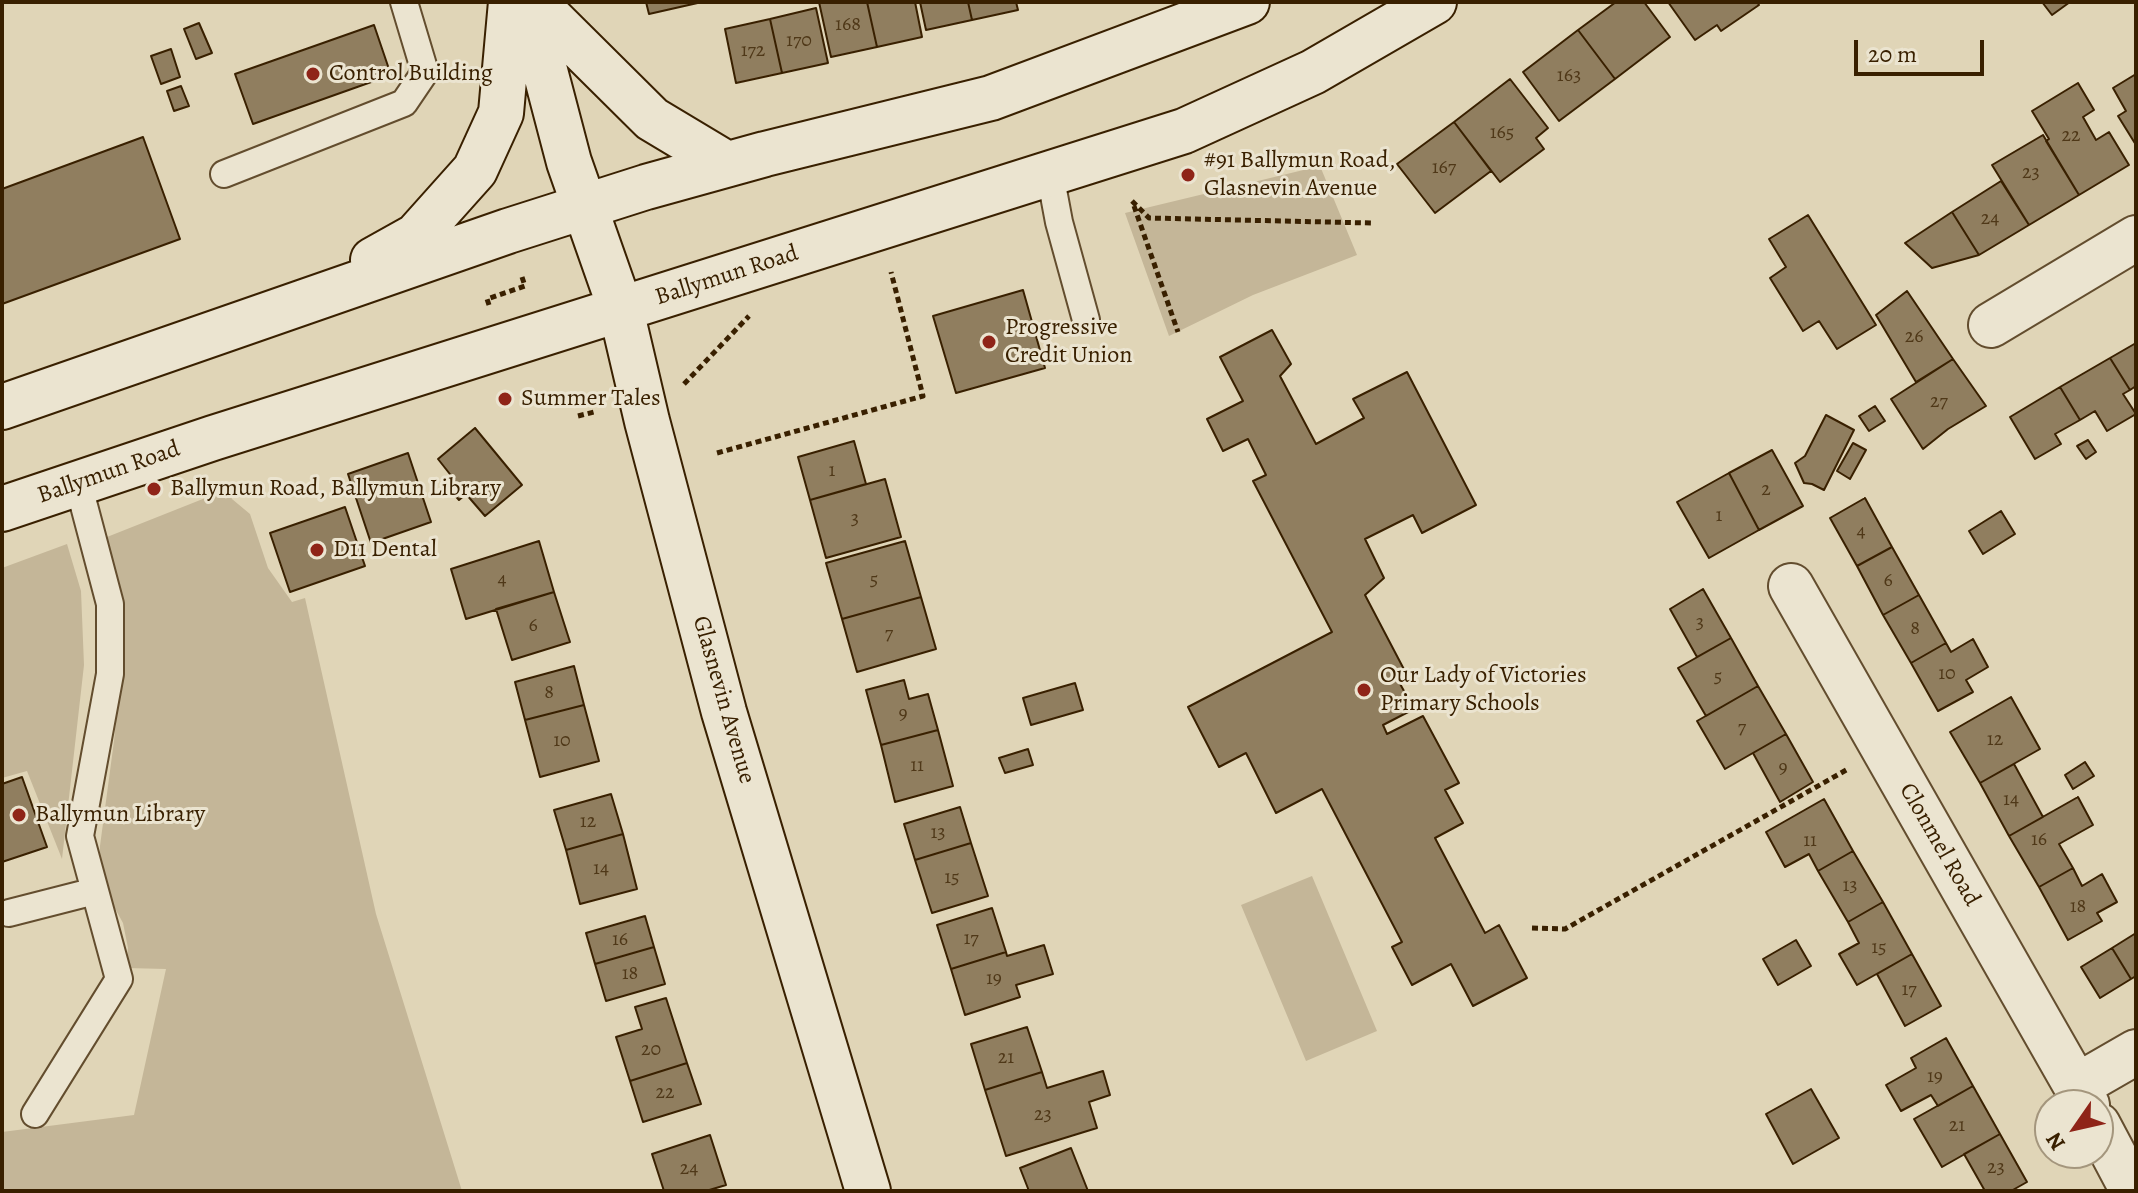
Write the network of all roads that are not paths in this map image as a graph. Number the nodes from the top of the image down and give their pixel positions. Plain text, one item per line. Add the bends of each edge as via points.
1 (404, 2) edge
2 (511, 2) edge
3 (527, 2) edge
4 (534, 2) edge
5 (1247, 2) edge
6 (1434, 2) edge
7 (727, 164) junction
8 (224, 174) dead end
9 (1050, 174) junction
10 (584, 208) junction
11 (2136, 238) edge
12 (291, 307) junction
13 (621, 310) junction
14 (1086, 320) dead end
15 (1991, 325) dead end
16 (2, 407) edge
17 (78, 483) junction
18 (2, 509) edge
19 (1791, 586) dead end
20 (95, 891) junction
21 (9, 913) dead end
22 (2136, 1052) edge
23 (2078, 1089) edge
24 (2091, 1089) edge
25 (35, 1114) dead end
26 (2114, 1155) edge
27 (868, 1191) edge
28 (2133, 1191) edge

1 - 8 lane via 425,72 404,103
2 - 12 main road via 501,113 475,170 416,236
3 - 10 main road, Glasnevin Avenue
4 - 7 main road via 652,119
5 - 7 main road via 991,98
6 - 9 main road, Ballymun Road via 1313,72 1184,131
7 - 10 main road
9 - 13 main road, Ballymun Road
9 - 14 lane
10 - 12 main road
10 - 13 main road, Glasnevin Avenue
11 - 15 main road
12 - 16 main road
13 - 17 main road, Ballymun Road
13 - 27 main road, Glasnevin Avenue via 724,712
17 - 18 main road, Ballymun Road
17 - 20 lane via 110,604 110,674 80,836
19 - 23 main road, Clonmel Road
20 - 21 lane
20 - 25 lane via 119,979
22 - 24 main road
26 - 28 main road

